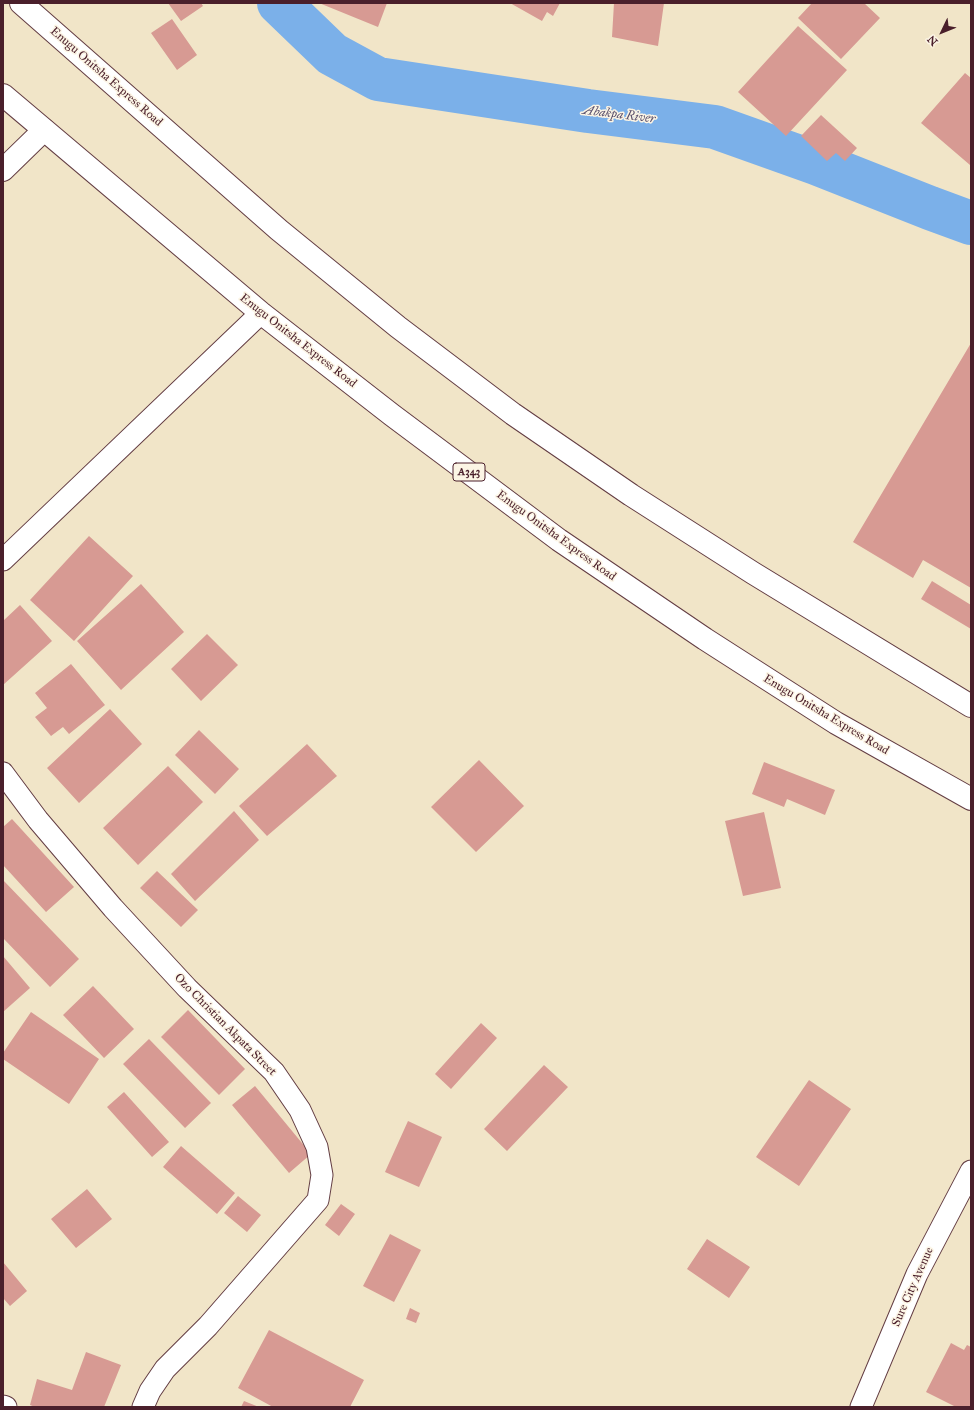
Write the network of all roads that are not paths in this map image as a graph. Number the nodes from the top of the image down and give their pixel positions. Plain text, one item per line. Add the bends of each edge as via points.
1 (21, 3) edge
2 (3, 95) edge
3 (44, 130) junction
4 (3, 170) edge
5 (260, 313) junction
6 (3, 560) edge
7 (971, 706) edge
8 (3, 773) edge
9 (971, 799) edge
10 (971, 1170) edge
11 (3, 1406) edge
12 (6, 1407) edge
13 (143, 1407) edge
14 (861, 1407) edge

1 - 7 main road, Enugu Onitsha Express Road via 279,230 398,327 513,414 631,495
2 - 3 main road, Enugu Onitsha Express Road / A343
3 - 4 main road
3 - 5 main road, Enugu Onitsha Express Road / A343
5 - 6 street
5 - 9 main road, Enugu Onitsha Express Road / A343 via 559,540 836,724
8 - 13 street, Ozo Christian Akpata Street via 38,820 113,908 187,988 274,1072 300,1110 317,1147 322,1175 318,1200 208,1326 165,1369
10 - 14 street, Sure City Avenue via 917,1274
11 - 12 street

